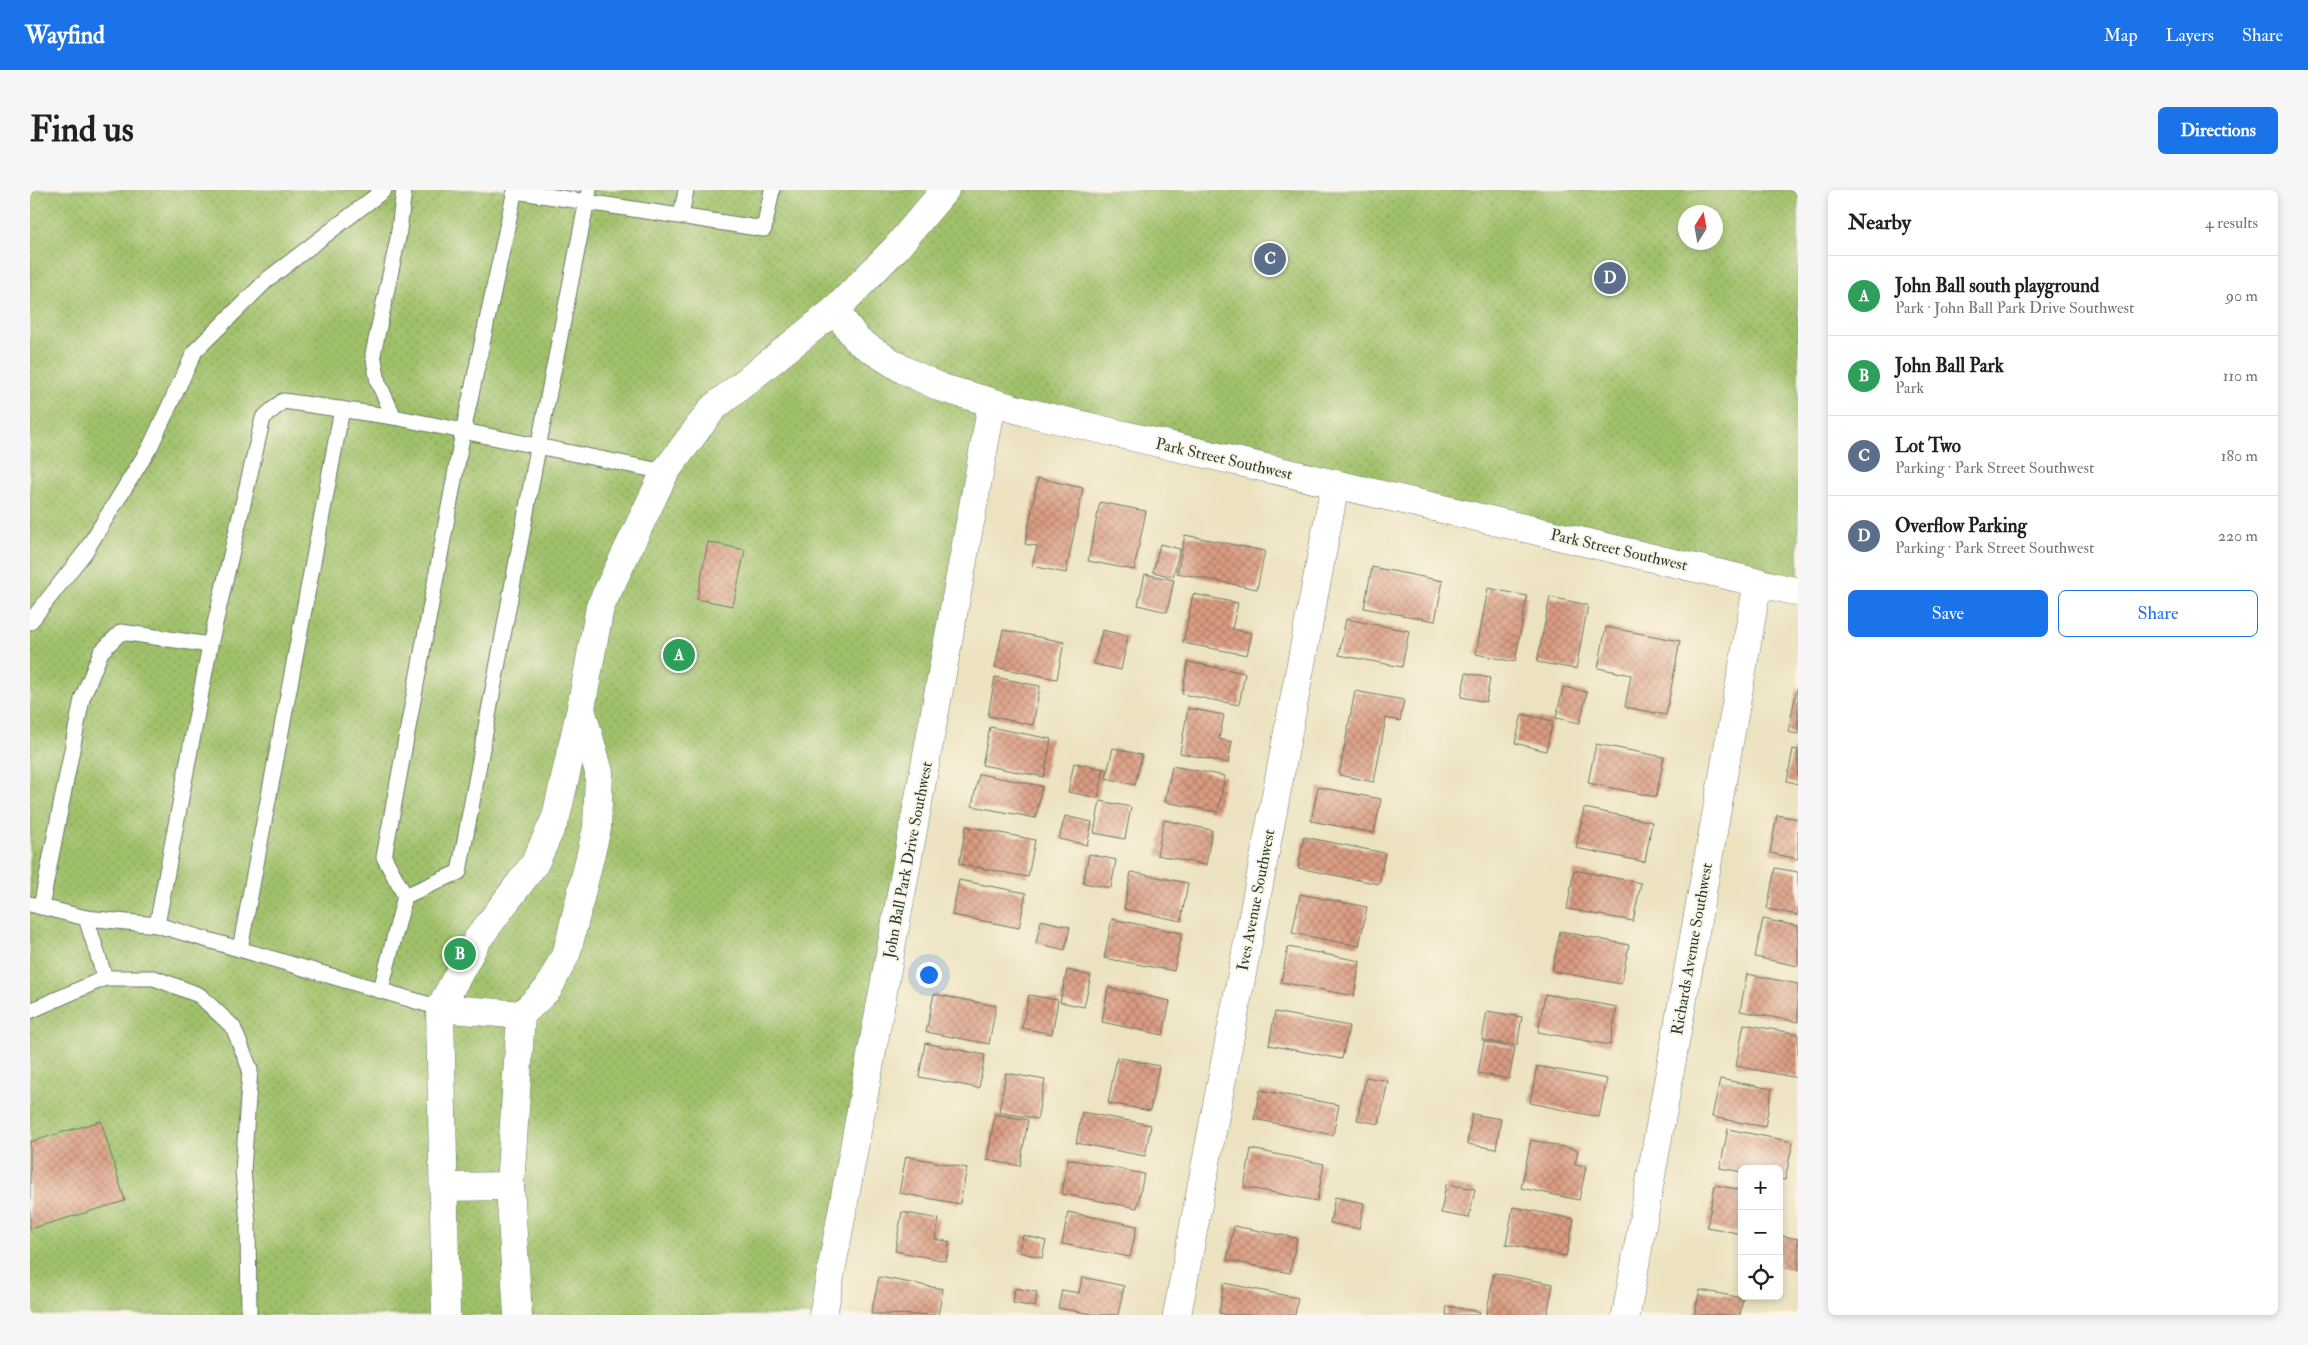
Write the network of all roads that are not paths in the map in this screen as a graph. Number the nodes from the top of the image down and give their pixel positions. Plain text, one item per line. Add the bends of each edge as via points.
1 (384, 190) edge
2 (404, 190) edge
3 (515, 190) edge
4 (686, 190) edge
5 (772, 190) edge
6 (945, 190) edge
7 (588, 196) edge
8 (681, 216) junction
9 (835, 310) junction
10 (992, 404) junction
11 (342, 409) junction
12 (394, 416) junction
13 (464, 432) junction
14 (538, 448) junction
15 (665, 472) junction
16 (1335, 485) junction
17 (1758, 582) junction
18 (1798, 592) edge
19 (30, 622) edge
20 (210, 645) junction
21 (581, 708) junction
22 (405, 896) junction
23 (36, 905) edge
24 (86, 918) junction
25 (157, 925) junction
26 (240, 949) junction
27 (105, 978) junction
28 (381, 989) junction
29 (440, 1008) junction
30 (30, 1011) edge
31 (521, 1015) junction
32 (510, 1186) junction
33 (445, 1187) junction
34 (249, 1315) edge
35 (446, 1315) edge
36 (518, 1315) edge
37 (823, 1315) edge
38 (1178, 1315) edge
39 (1626, 1315) edge

1 - 19 lane via 268,280 195,351 150,447 86,552
2 - 12 lane via 398,238 372,354 378,382
3 - 7 lane
3 - 13 lane
4 - 8 lane
5 - 8 lane via 764,229
6 - 9 street via 896,248
7 - 8 lane
7 - 14 lane
9 - 10 street, Park Street Southwest via 858,341 904,370 942,388
9 - 15 street via 713,408
10 - 16 street, Park Street Southwest
10 - 37 street, John Ball Park Drive Southwest
11 - 12 lane
11 - 20 lane via 283,400 263,418
11 - 26 lane
12 - 13 lane
13 - 14 lane
13 - 22 lane via 384,857
14 - 15 lane
14 - 22 lane via 460,872
15 - 21 street via 600,607
16 - 17 street, Park Street Southwest
16 - 38 street, Ives Avenue Southwest
17 - 18 street, Park Street Southwest
17 - 39 street, Richards Avenue Southwest
20 - 23 lane via 121,632 101,652 82,699
20 - 25 lane
21 - 29 street via 556,817 535,863 477,940
21 - 31 street via 599,772 597,828 567,952 548,989
22 - 28 lane
23 - 24 lane
24 - 25 lane
24 - 27 lane
25 - 26 lane
26 - 28 lane
27 - 30 lane
27 - 34 lane via 154,978 199,995 236,1035 250,1068 243,1171 248,1223
28 - 29 lane
29 - 31 street
29 - 33 street
31 - 32 street
32 - 33 street
32 - 36 street
33 - 35 street

